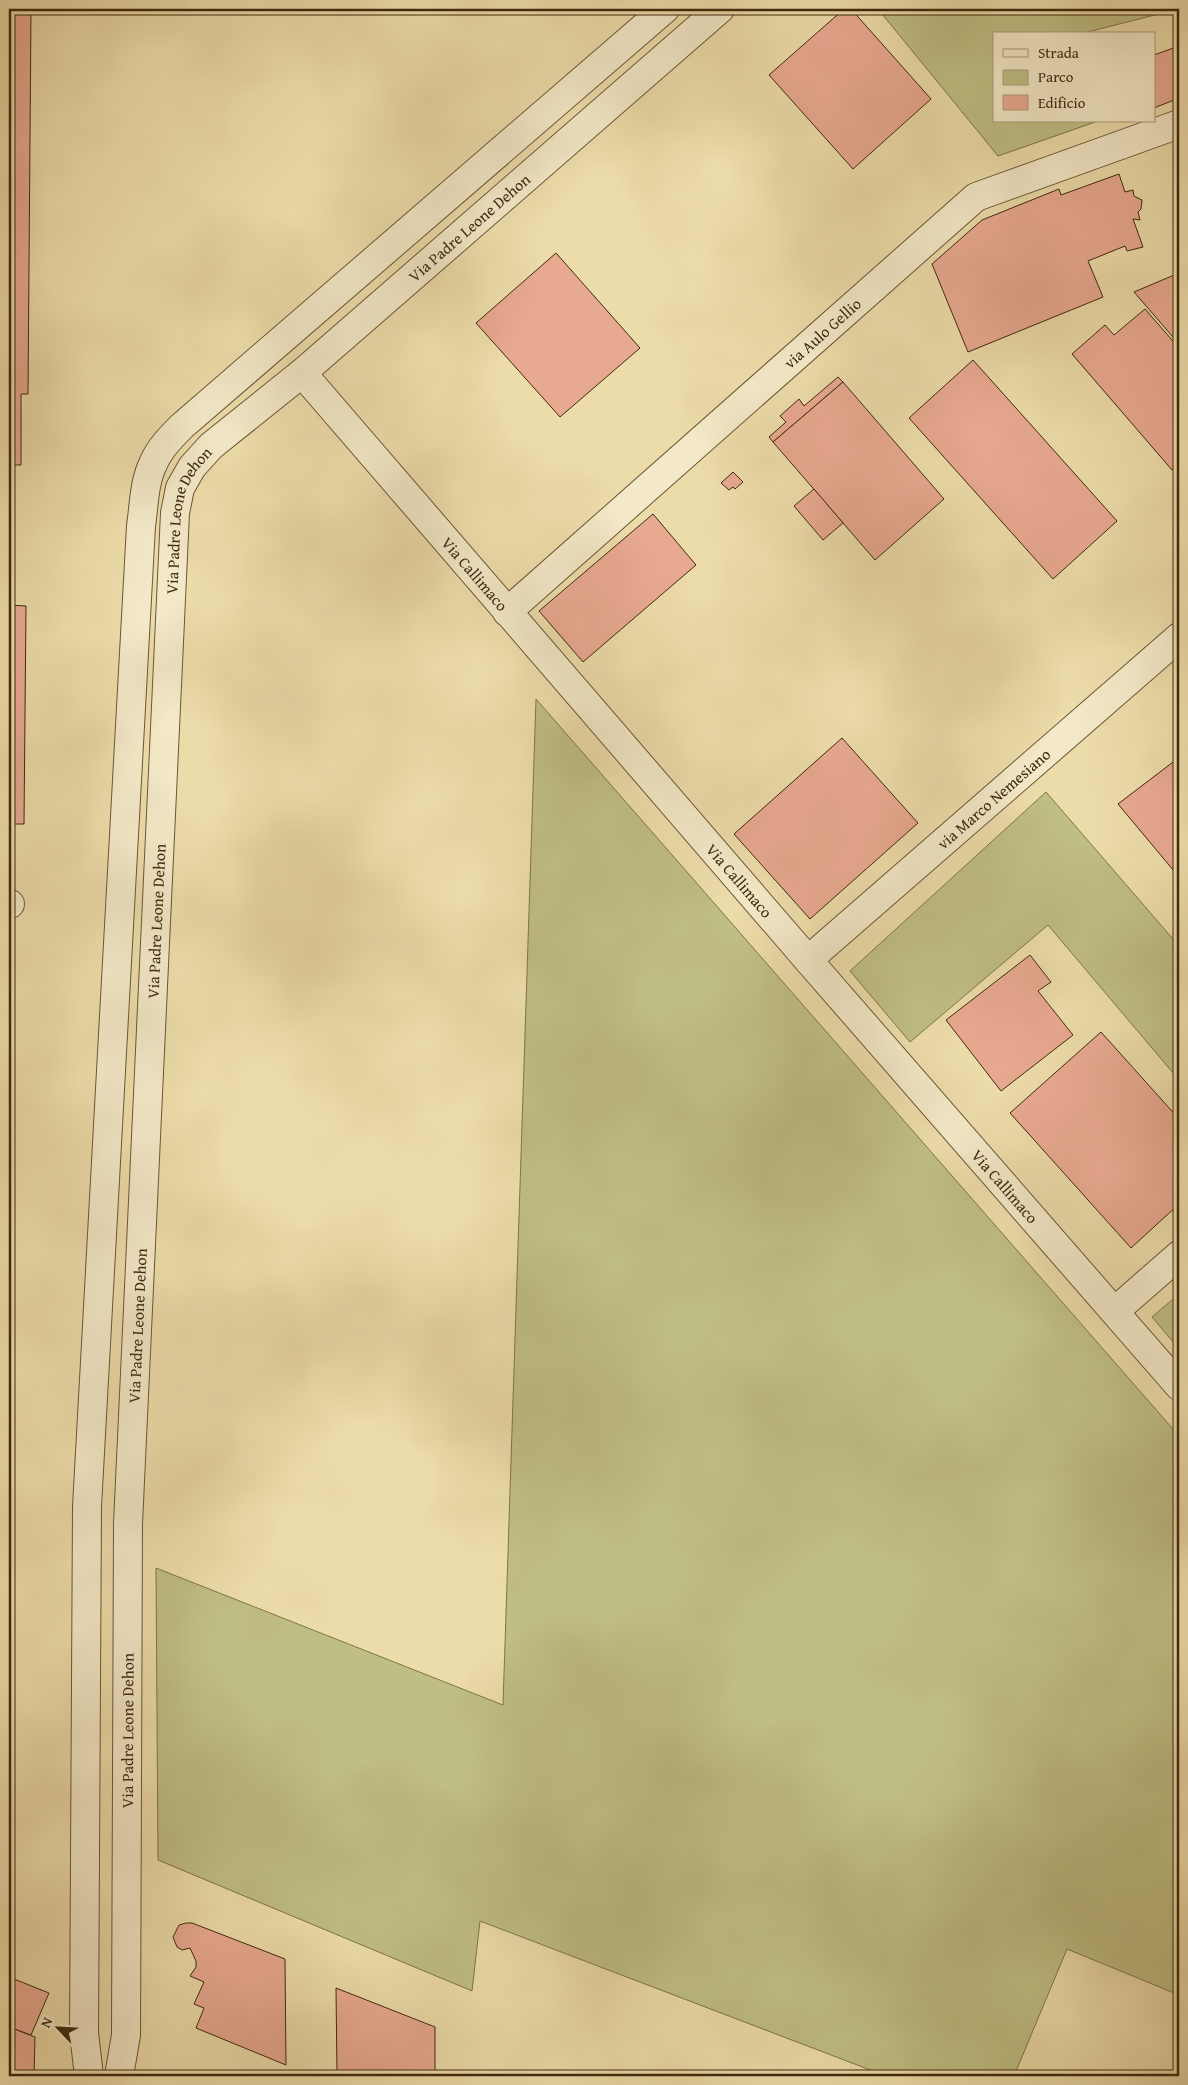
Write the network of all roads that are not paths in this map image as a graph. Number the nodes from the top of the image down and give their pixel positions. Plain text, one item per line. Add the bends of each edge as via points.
1 (665, 9) edge
2 (720, 9) edge
3 (1179, 124) edge
4 (302, 373) junction
5 (507, 612) junction
6 (1179, 637) edge
7 (808, 960) junction
8 (1179, 1255) edge
9 (1115, 1311) junction
10 (1179, 1386) edge
11 (89, 2076) edge
12 (119, 2076) edge

1 - 11 street via 182,426 153,464 140,536 87,1507 84,2033
2 - 4 street, Via Padre Leone Dehon
3 - 5 street, via Aulo Gellio via 976,197
4 - 5 street, Via Callimaco
4 - 12 street, Via Padre Leone Dehon via 211,446 192,467 180,488 175,513 128,1524 126,2035
5 - 7 street, Via Callimaco
6 - 7 street, via Marco Nemesiano
7 - 9 street, Via Callimaco
8 - 9 street
9 - 10 street, Via Callimaco

